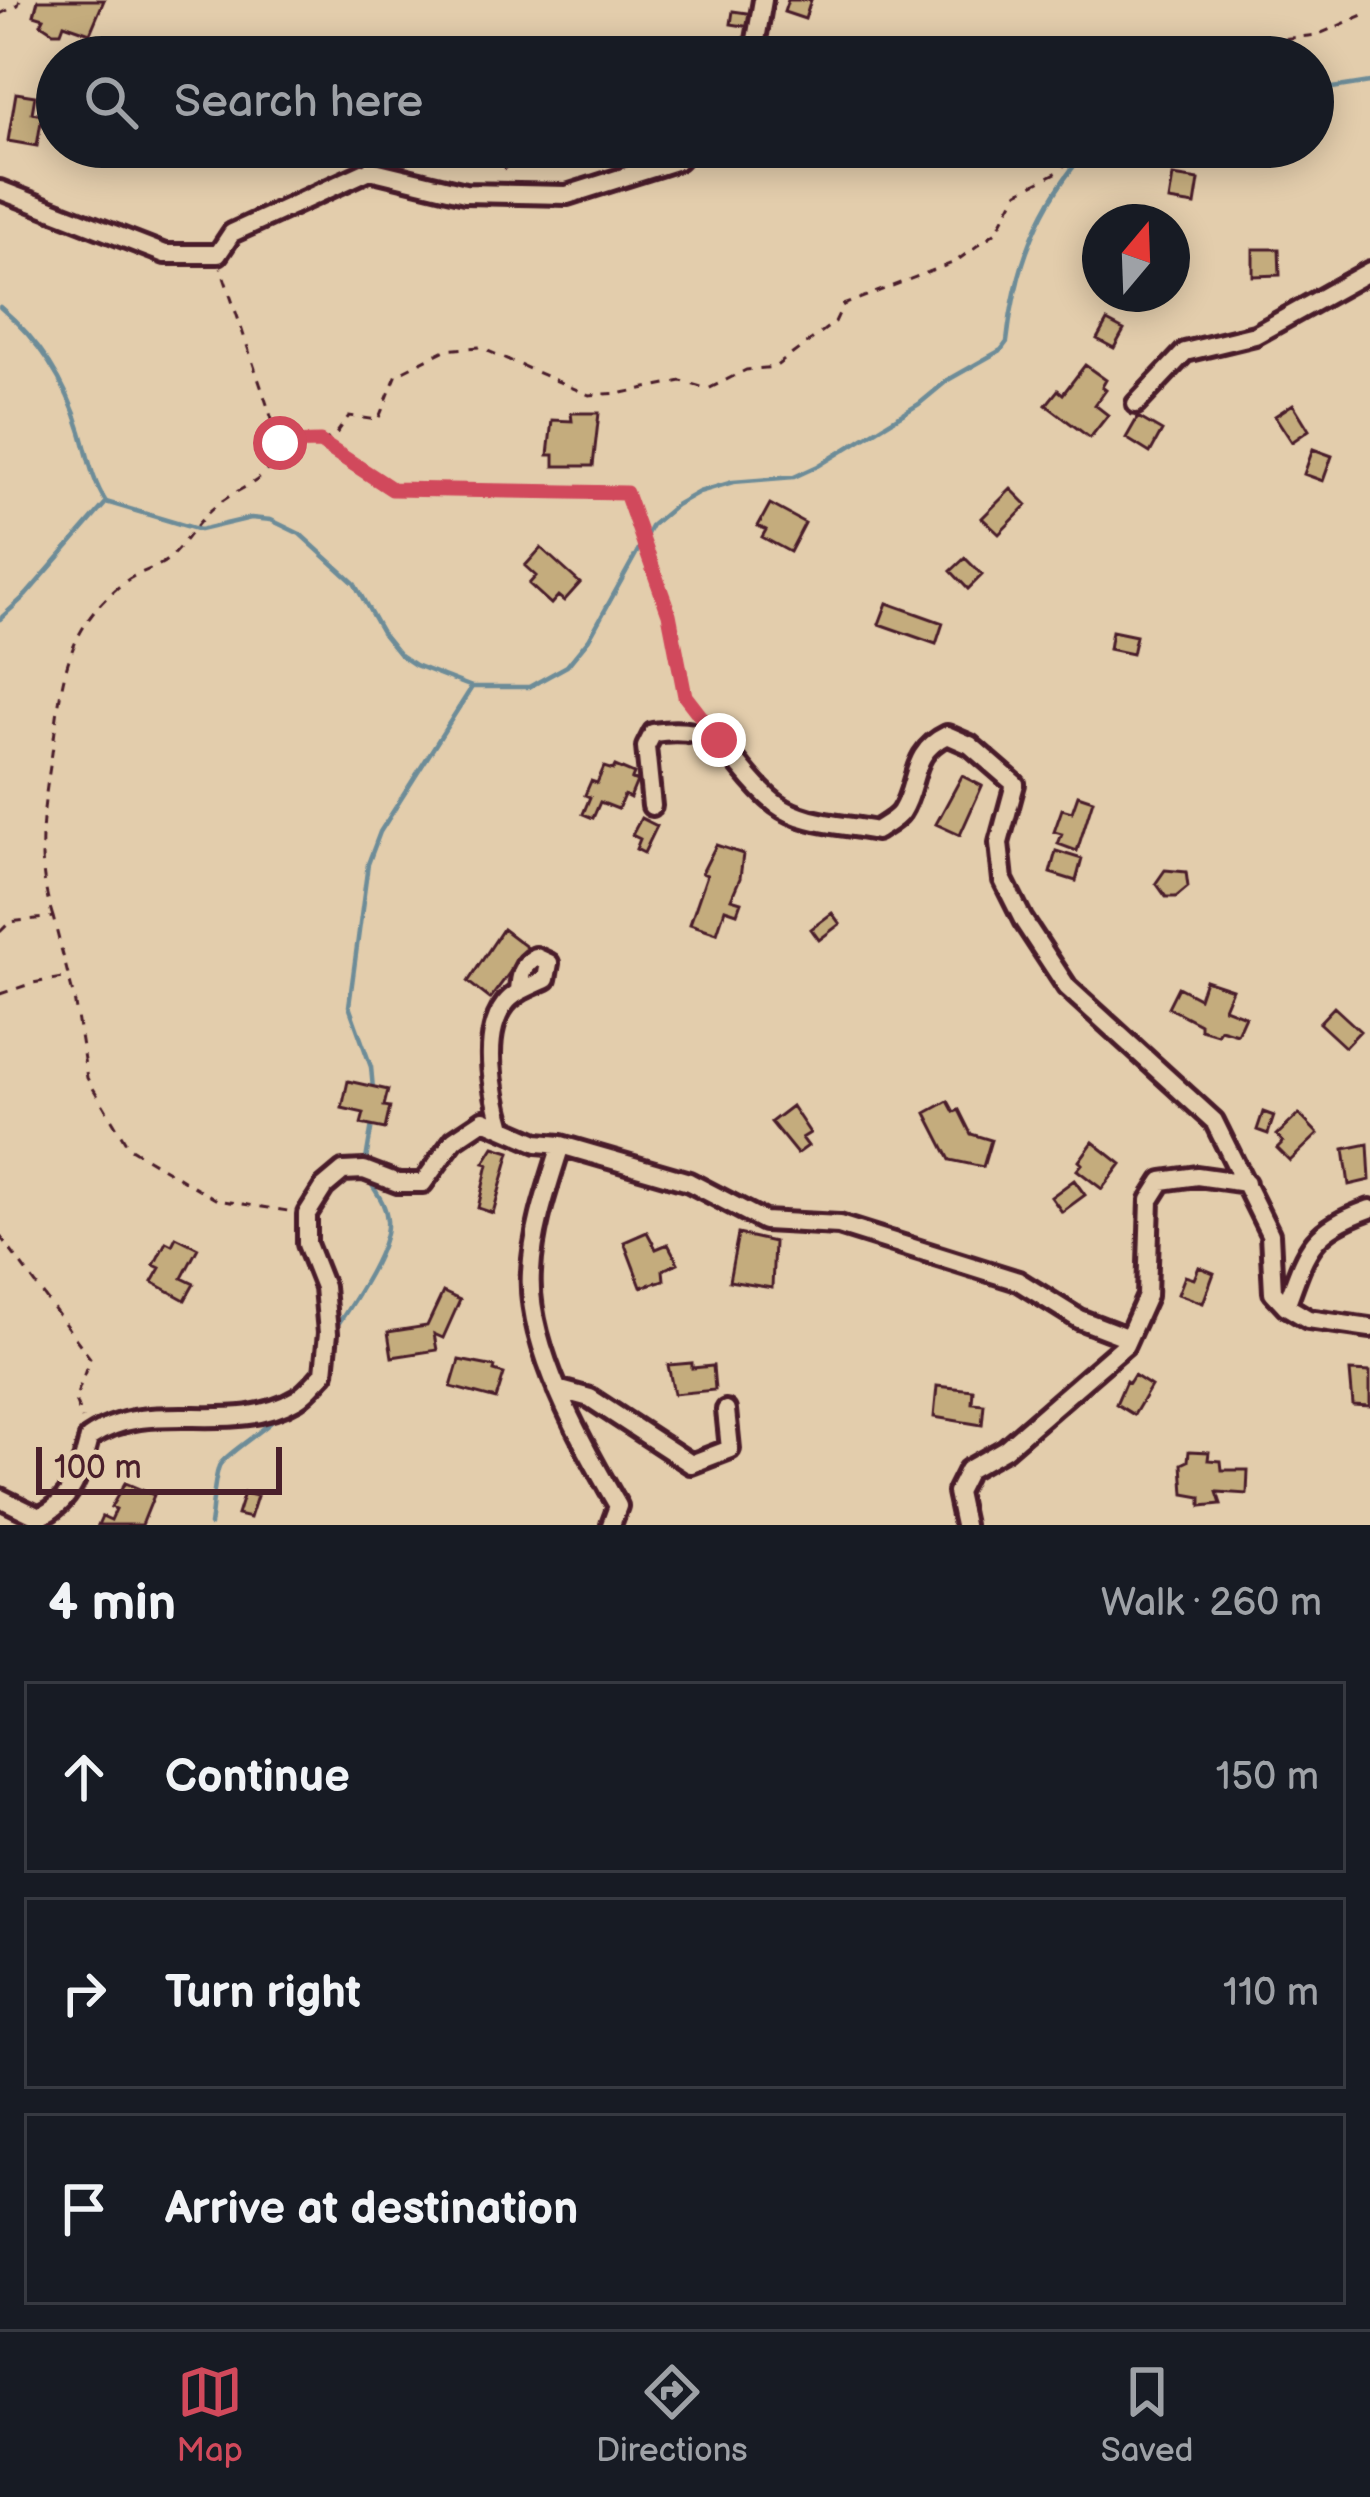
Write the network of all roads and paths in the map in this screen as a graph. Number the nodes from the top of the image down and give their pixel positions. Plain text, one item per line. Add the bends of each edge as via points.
1 (20, 0) edge
2 (764, 0) edge
3 (1370, 12) edge
4 (0, 14) edge
5 (757, 36) edge
6 (1311, 36) edge
7 (653, 168) edge
8 (1062, 168) edge
9 (0, 190) edge
10 (218, 254) junction
11 (1370, 271) edge
12 (1136, 404) dead end
13 (320, 442) junction
14 (280, 443) junction
15 (719, 740) junction
16 (652, 806) dead end
17 (53, 917) junction
18 (0, 932) edge
19 (68, 976) junction
20 (519, 992) dead end
21 (0, 994) edge
22 (502, 1128) junction
23 (561, 1145) junction
24 (1246, 1183) junction
25 (1370, 1209) edge
26 (308, 1214) junction
27 (0, 1236) edge
28 (1286, 1306) junction
29 (1370, 1328) edge
30 (1126, 1341) junction
31 (556, 1389) junction
32 (726, 1409) dead end
33 (89, 1438) junction
34 (0, 1498) edge
35 (60, 1517) edge
36 (611, 1525) edge
37 (964, 1525) edge

1 - 4 path
2 - 5 street
3 - 6 path
7 - 10 street via 568,195 465,193 370,170 232,233
8 - 13 path via 1018,192 996,232 955,262 843,305 835,322 775,367 746,370 708,389 681,381 590,395 479,347 445,350 397,374 378,420 349,416
9 - 10 street via 165,254
10 - 14 path
11 - 12 street via 1255,335 1185,352
13 - 14 path
13 - 15 path via 392,489 626,493 669,614 685,696
14 - 17 path via 264,477 219,503 167,560 128,579 75,635 41,829 41,878
15 - 16 street via 653,733 646,747
15 - 24 street via 776,803 805,820 876,831 900,814 932,742 947,735 997,765 1015,784 999,842 1004,880 1023,920 1067,987 1214,1120
17 - 18 path via 10,922
17 - 19 path
19 - 21 path
19 - 26 path via 87,1078 129,1148 218,1200
20 - 22 street via 492,1028
22 - 23 street
22 - 26 street via 484,1120 454,1140 423,1183 344,1171
23 - 30 street via 689,1182 764,1221 839,1225 1018,1281
23 - 31 street via 530,1276
24 - 28 street via 1270,1234 1273,1292
24 - 30 street via 1162,1181 1150,1200 1147,1296
25 - 28 street via 1317,1235
26 - 33 street via 308,1244 324,1287 324,1373 297,1399 239,1418 151,1417 109,1424
27 - 33 path via 90,1358 75,1400
28 - 29 street via 1308,1319
30 - 37 street via 1005,1450 968,1470 957,1492
31 - 32 street via 590,1397 691,1464 730,1449
31 - 36 street via 618,1506
33 - 35 street
34 - 35 street via 39,1517

